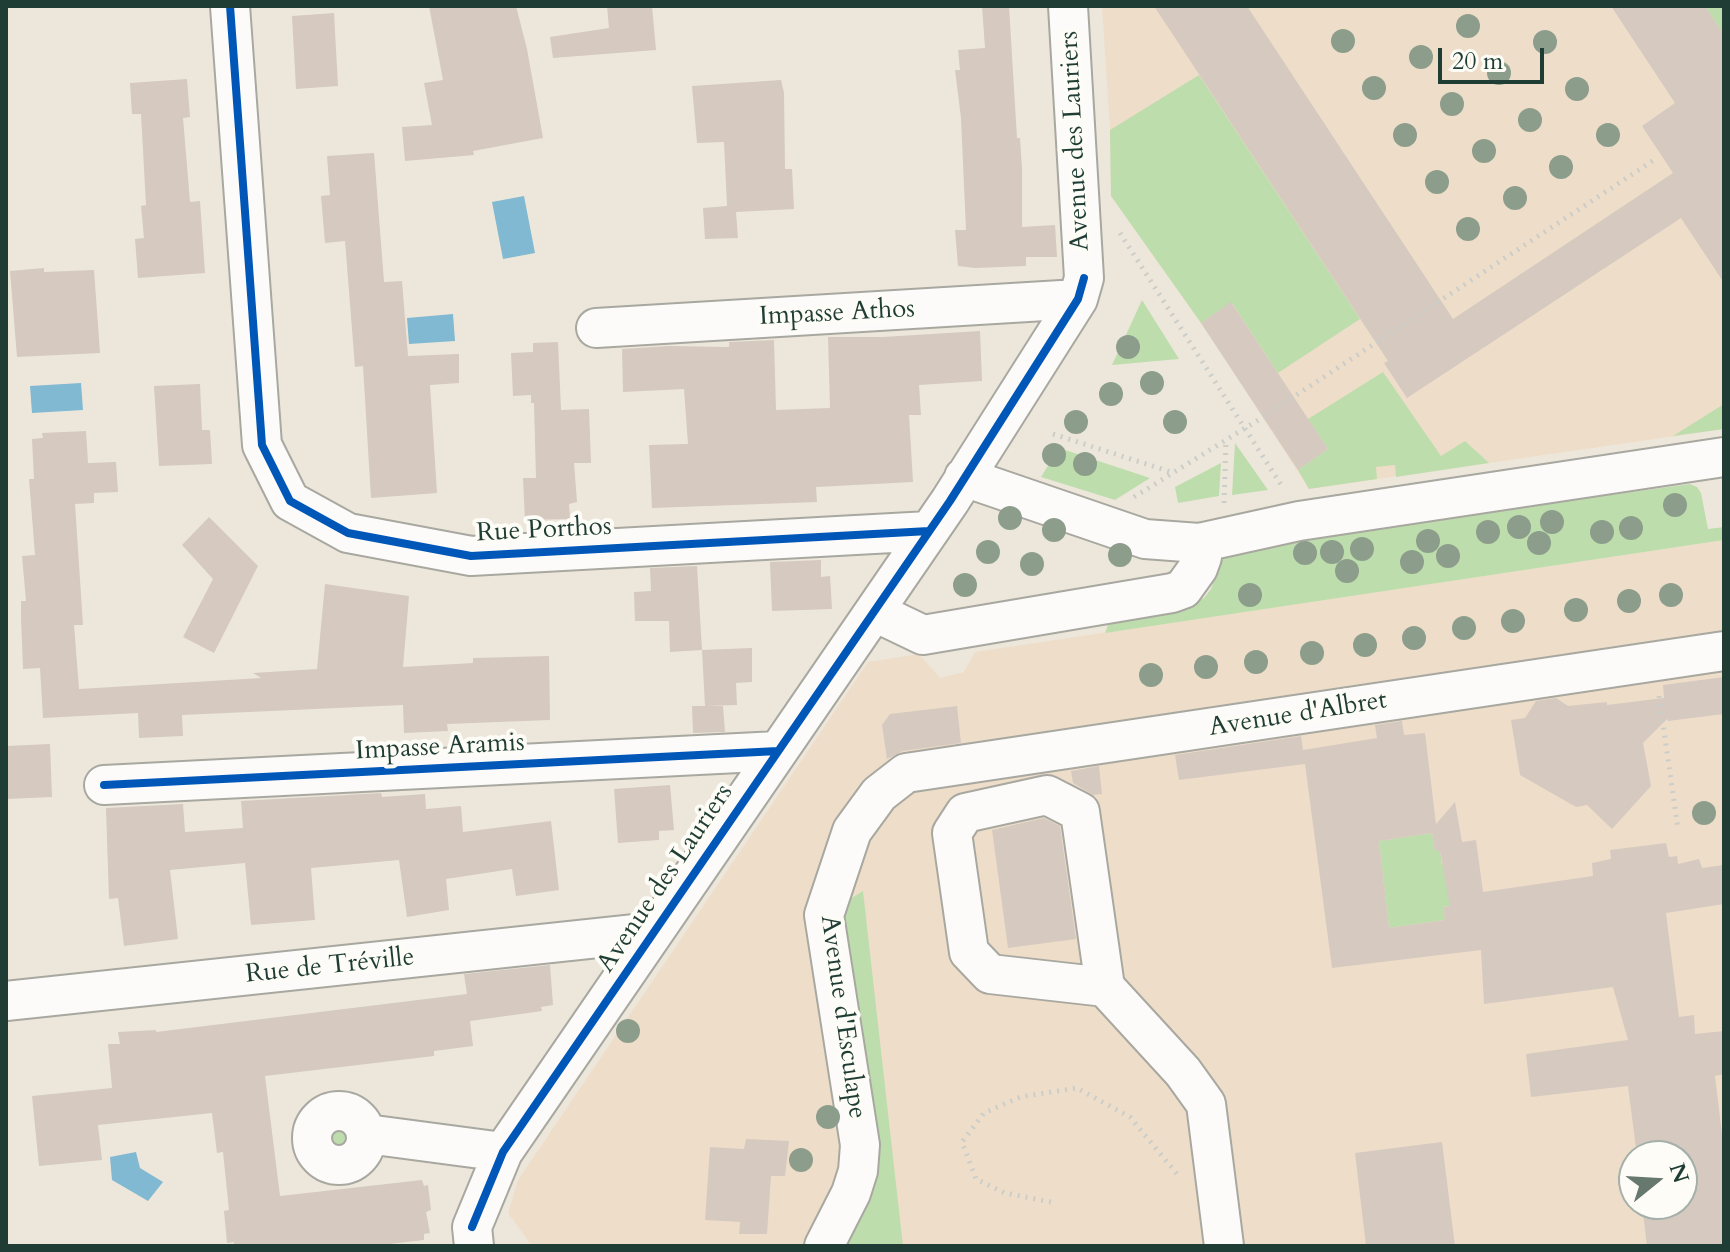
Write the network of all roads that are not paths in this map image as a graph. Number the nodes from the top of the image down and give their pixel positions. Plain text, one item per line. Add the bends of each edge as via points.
1 (230, 6) edge
2 (1068, 6) edge
3 (1078, 299) junction
4 (596, 328) dead end
5 (1724, 457) edge
6 (964, 477) junction
7 (1211, 530) junction
8 (929, 531) junction
9 (875, 612) junction
10 (1724, 651) edge
11 (778, 751) junction
12 (104, 785) dead end
13 (879, 794) joint
14 (654, 932) junction
15 (1105, 987) junction
16 (6, 1001) edge
17 (367, 1134) dead end
18 (503, 1152) junction
19 (474, 1246) edge
20 (824, 1246) edge
21 (1224, 1246) edge

1 - 8 street, Rue Porthos via 262,445 290,501 348,533 471,556
2 - 3 street, Avenue des Lauriers via 1084,278
3 - 4 street, Impasse Athos
3 - 6 street, Avenue des Lauriers
5 - 7 street
6 - 7 street via 1145,539
6 - 8 street, Avenue des Lauriers
7 - 9 street via 1198,568 1183,589 1172,593 923,635
8 - 9 street, Avenue des Lauriers
9 - 11 street, Avenue des Lauriers
10 - 13 street, Avenue d'Albret via 906,773
11 - 12 street, Impasse Aramis
11 - 14 street, Avenue des Lauriers
13 - 20 street, Avenue d'Esculape via 852,831 824,915 860,1145 851,1193
14 - 16 street, Rue de Tréville
14 - 18 street, Avenue des Lauriers
15 - 15 street via 1080,812 1047,795 965,813 952,833 969,952 990,974
15 - 21 street via 1206,1104
17 - 18 street
18 - 19 street, Avenue des Lauriers via 472,1227

